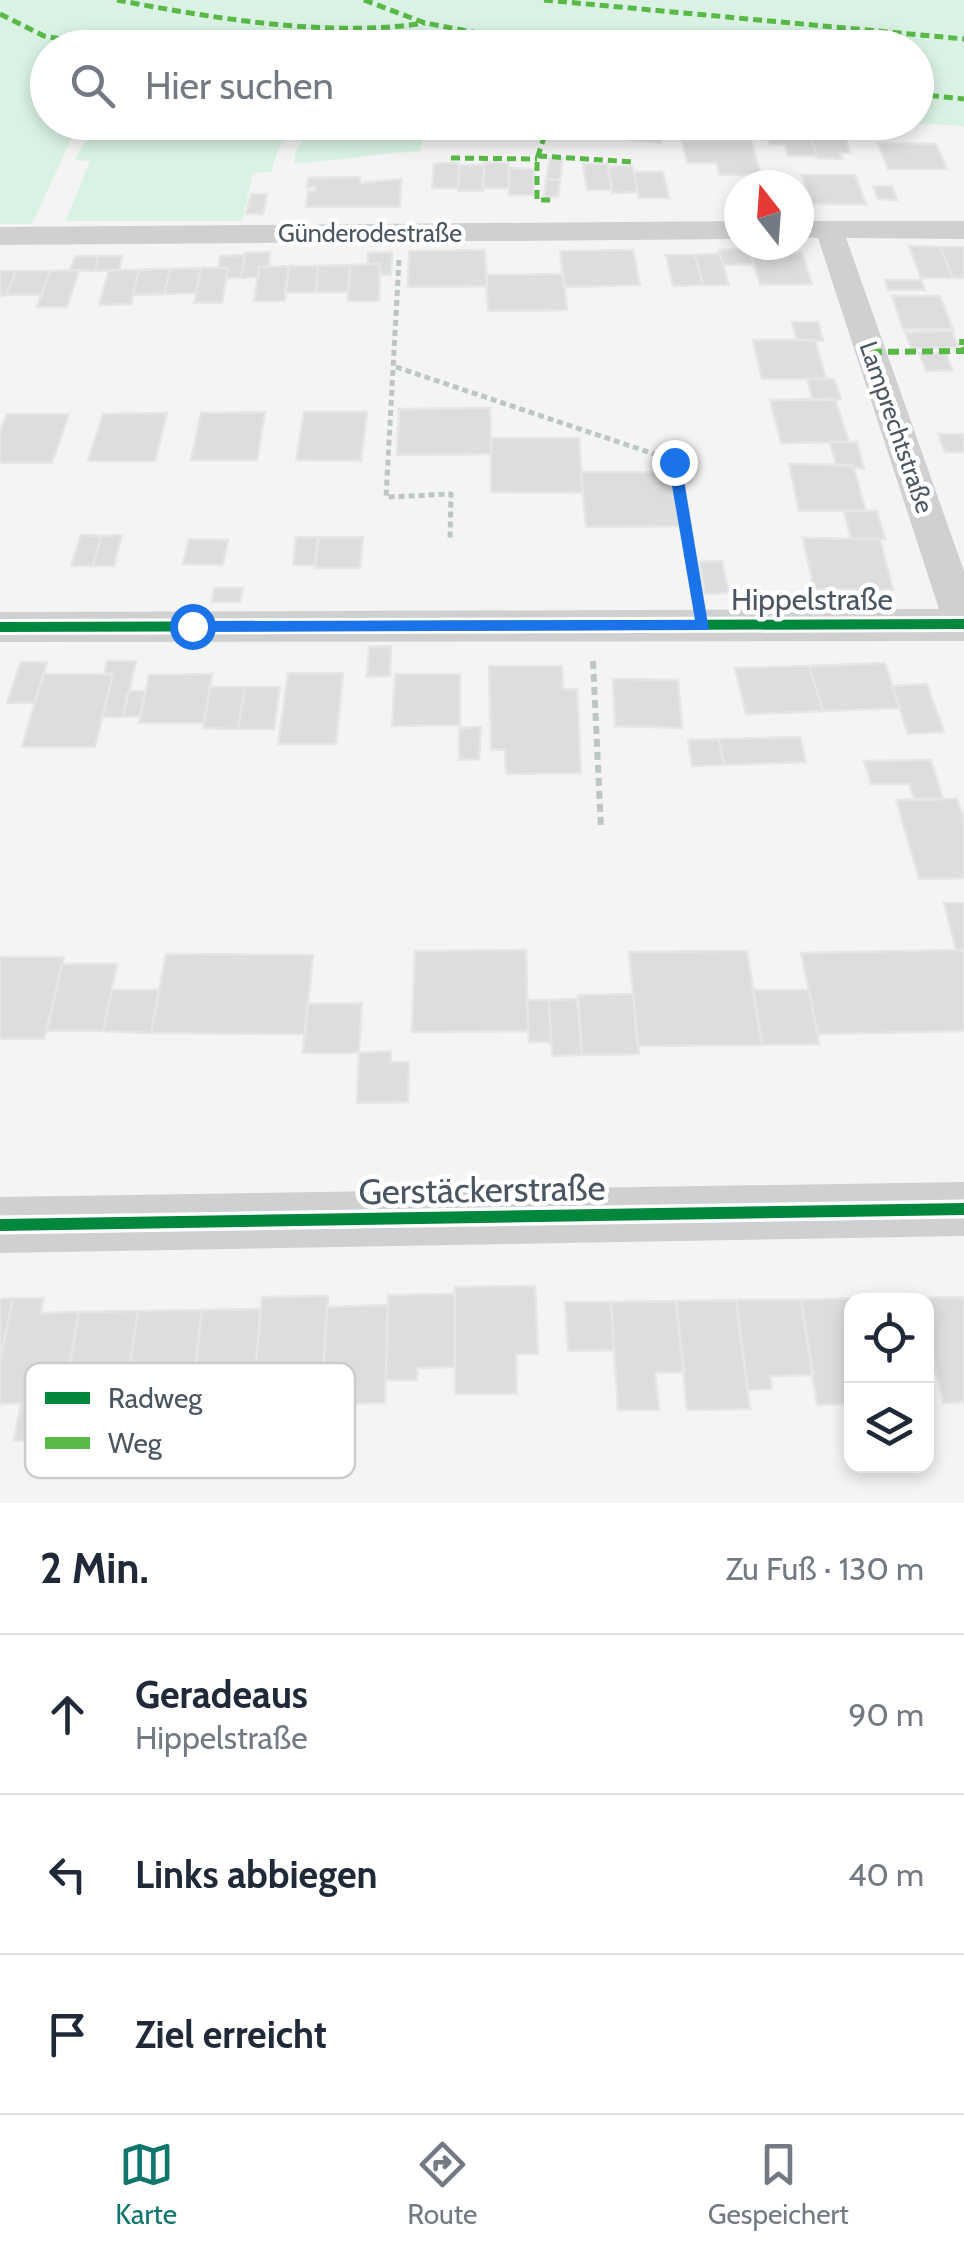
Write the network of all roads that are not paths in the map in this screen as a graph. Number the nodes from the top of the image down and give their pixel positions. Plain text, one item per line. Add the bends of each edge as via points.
1 (814, 229) edge
2 (724, 230) edge
3 (964, 230) edge
4 (0, 236) edge
5 (964, 625) edge
6 (0, 627) edge
7 (964, 1209) edge
8 (0, 1226) edge

1 - 3 street
1 - 5 street, Lamprechtstraße
2 - 4 street, Günderodestraße
5 - 6 street, Hippelstraße
7 - 8 street, Gerstäckerstraße

